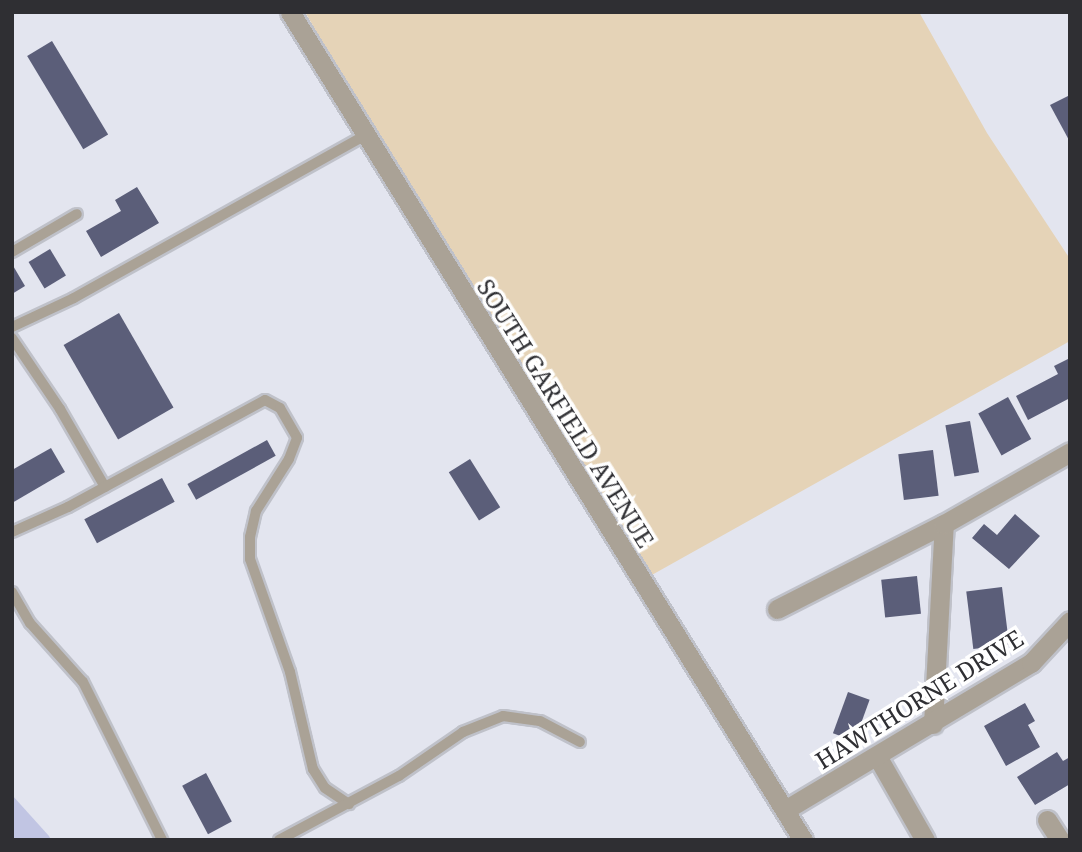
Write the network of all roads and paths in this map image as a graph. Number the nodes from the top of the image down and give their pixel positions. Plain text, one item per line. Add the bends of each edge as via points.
1 (290, 12) edge
2 (364, 136) junction
3 (77, 214) dead end
4 (12, 252) edge
5 (12, 327) edge
6 (12, 338) edge
7 (1070, 452) edge
8 (105, 487) junction
9 (944, 524) junction
10 (12, 532) edge
11 (12, 592) edge
12 (777, 609) dead end
13 (1070, 621) edge
14 (933, 724) junction
15 (580, 742) dead end
16 (877, 756) junction
17 (349, 804) junction
18 (785, 810) junction
19 (1047, 820) dead end
20 (162, 840) edge
21 (279, 840) edge
22 (803, 840) edge
23 (925, 840) edge
24 (1060, 840) edge

1 - 2 street, SOUTH GARFIELD AVENUE
2 - 5 lane via 74,298
2 - 18 street, SOUTH GARFIELD AVENUE
3 - 4 lane
6 - 8 lane
7 - 9 street
8 - 10 lane
8 - 17 lane via 265,400 280,408 298,438 256,511 250,559 290,673 313,769 325,788
9 - 12 street
9 - 14 street
11 - 20 lane via 30,623 83,682
13 - 14 street, HAWTHORNE DRIVE via 1031,663
14 - 16 street, HAWTHORNE DRIVE
15 - 17 lane via 540,721 503,716 463,732
16 - 18 street, HAWTHORNE DRIVE
16 - 23 street
17 - 21 lane
18 - 22 street, SOUTH GARFIELD AVENUE
19 - 24 street

